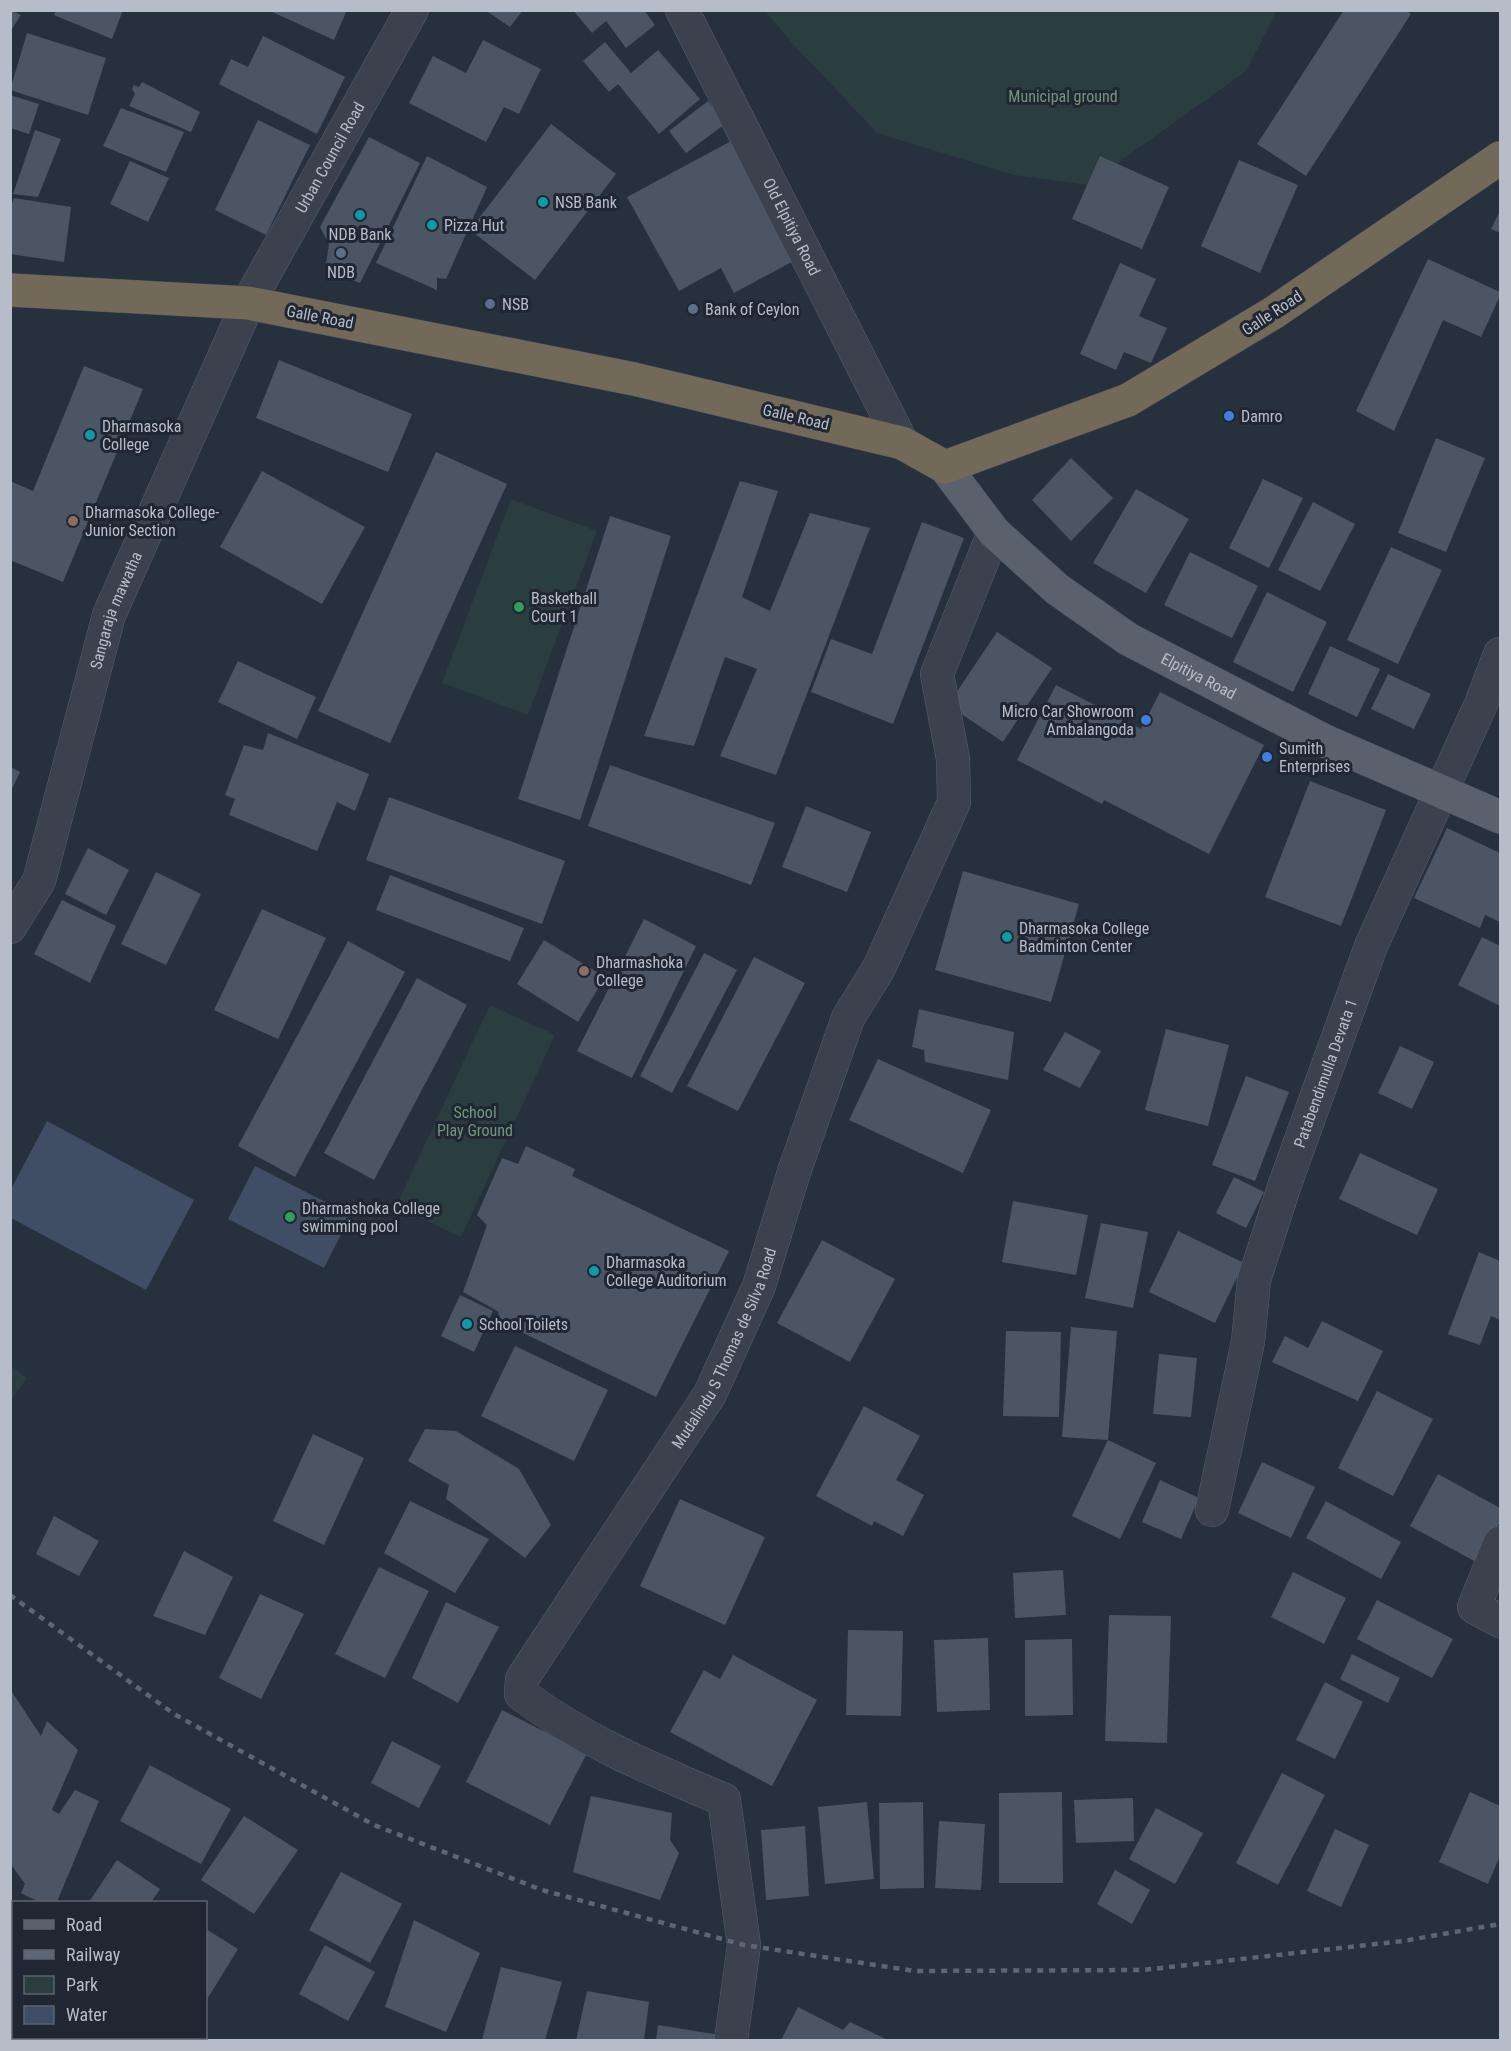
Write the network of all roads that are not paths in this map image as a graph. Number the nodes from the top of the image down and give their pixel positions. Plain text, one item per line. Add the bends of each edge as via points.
1 (412, 10) edge
2 (682, 10) edge
3 (1500, 158) edge
4 (10, 290) edge
5 (248, 303) junction
6 (902, 443) junction
7 (945, 467) junction
8 (994, 532) junction
9 (1500, 654) edge
10 (1441, 792) junction
11 (1500, 817) edge
12 (10, 927) edge
13 (1212, 1510) dead end
14 (1500, 1543) edge
15 (1500, 1621) edge
16 (731, 2040) edge

1 - 5 street, Urban Council Road
2 - 6 street, Old Elpitiya Road
3 - 7 highway, Galle Road via 1273,313 1128,400
4 - 5 highway, Galle Road
5 - 6 highway, Galle Road via 634,379
5 - 12 street, Sangaraja mawatha via 109,615 39,881
6 - 7 highway, Galle Road
7 - 8 main road, Elpitiya Road
8 - 10 main road, Elpitiya Road via 1057,589 1128,639 1325,741
8 - 16 street, Mudalindu S Thomas de Silva Road via 937,674 953,759 954,802 879,968 848,1018 759,1286 710,1394 522,1679 521,1694 545,1712 620,1755 724,1800 744,1945
9 - 10 street, Patabendimulla Devata 1
10 - 11 main road, Elpitiya Road
10 - 13 street, Patabendimulla Devata 1 via 1371,946 1254,1280 1248,1342
14 - 15 street via 1474,1607

